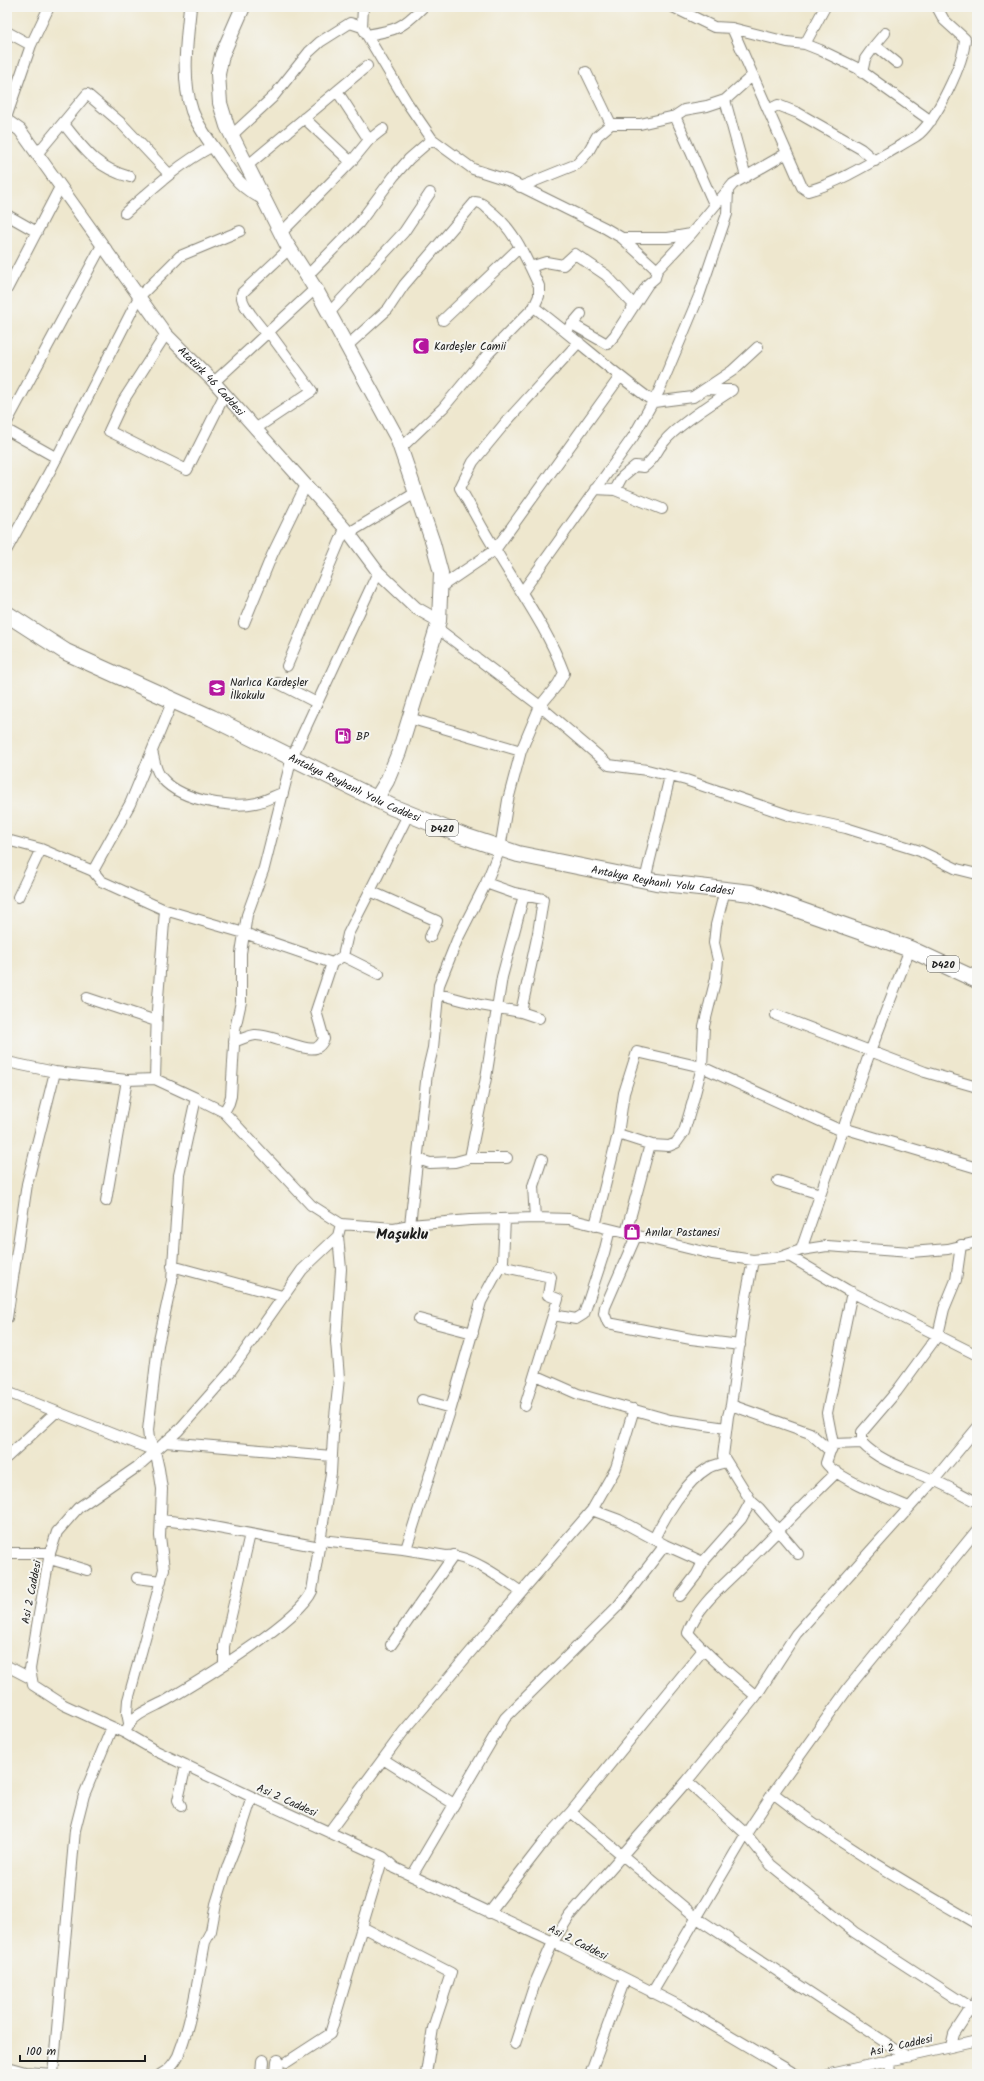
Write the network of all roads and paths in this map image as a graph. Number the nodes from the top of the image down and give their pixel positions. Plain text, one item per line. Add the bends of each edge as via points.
1 (49, 7) edge
2 (190, 7) edge
3 (243, 7) edge
4 (363, 7) edge
5 (423, 7) edge
6 (673, 7) edge
7 (825, 7) edge
8 (937, 7) edge
9 (732, 28) junction
10 (365, 31) junction
11 (7, 32) edge
12 (885, 33) dead end
13 (804, 44) junction
14 (31, 45) junction
15 (875, 45) junction
16 (897, 63) dead end
17 (367, 66) dead end
18 (586, 72) dead end
19 (862, 72) junction
20 (753, 75) junction
21 (337, 91) junction
22 (725, 100) junction
23 (768, 110) junction
24 (7, 115) edge
25 (675, 116) junction
26 (304, 118) junction
27 (931, 121) junction
28 (7, 122) edge
29 (63, 123) junction
30 (611, 124) junction
31 (383, 129) dead end
32 (232, 135) junction
33 (432, 139) junction
34 (368, 140) junction
35 (213, 146) junction
36 (787, 153) junction
37 (37, 154) junction
38 (875, 161) junction
39 (351, 162) junction
40 (247, 166) junction
41 (170, 174) junction
42 (130, 177) dead end
43 (746, 177) junction
44 (520, 186) junction
45 (60, 187) junction
46 (728, 190) junction
47 (430, 193) dead end
48 (264, 199) junction
49 (714, 204) junction
50 (126, 213) dead end
51 (7, 215) edge
52 (240, 231) dead end
53 (37, 232) junction
54 (281, 233) junction
55 (691, 234) junction
56 (622, 238) junction
57 (102, 245) junction
58 (520, 247) junction
59 (290, 248) junction
60 (530, 267) junction
61 (657, 270) junction
62 (307, 276) junction
63 (7, 289) edge
64 (315, 289) junction
65 (139, 297) junction
66 (634, 305) junction
67 (534, 307) junction
68 (329, 313) junction
69 (581, 314) dead end
70 (443, 320) dead end
71 (570, 328) junction
72 (267, 332) junction
73 (166, 334) junction
74 (579, 342) junction
75 (347, 346) junction
76 (758, 347) dead end
77 (619, 378) junction
78 (214, 382) junction
79 (705, 389) junction
80 (225, 394) junction
81 (654, 402) junction
82 (7, 422) edge
83 (255, 429) junction
84 (7, 430) edge
85 (401, 448) junction
86 (57, 458) junction
87 (306, 485) junction
88 (595, 489) junction
89 (616, 490) junction
90 (417, 492) junction
91 (662, 509) dead end
92 (347, 531) junction
93 (7, 549) edge
94 (495, 550) junction
95 (378, 572) junction
96 (439, 588) junction
97 (523, 591) junction
98 (7, 614) edge
99 (244, 623) dead end
100 (438, 624) junction
101 (288, 666) dead end
102 (278, 683) dead end
103 (173, 700) junction
104 (317, 703) junction
105 (540, 706) junction
106 (409, 718) junction
107 (152, 751) junction
108 (521, 751) junction
109 (292, 757) junction
110 (670, 776) junction
111 (282, 793) junction
112 (376, 799) junction
113 (408, 814) junction
114 (7, 840) edge
115 (41, 849) junction
116 (500, 849) junction
117 (93, 871) junction
118 (977, 874) edge
119 (645, 880) junction
120 (486, 883) junction
121 (725, 890) junction
122 (370, 891) junction
123 (524, 895) junction
124 (18, 897) dead end
125 (165, 910) junction
126 (244, 933) junction
127 (430, 937) dead end
128 (910, 949) junction
129 (343, 956) junction
130 (332, 963) junction
131 (379, 974) dead end
132 (977, 980) edge
133 (439, 994) junction
134 (86, 998) dead end
135 (496, 1009) junction
136 (521, 1012) junction
137 (776, 1015) dead end
138 (539, 1018) dead end
139 (156, 1021) junction
140 (234, 1042) junction
141 (870, 1052) junction
142 (7, 1062) edge
143 (702, 1067) junction
144 (55, 1072) junction
145 (155, 1079) junction
146 (127, 1080) junction
147 (977, 1087) edge
148 (196, 1098) junction
149 (224, 1112) junction
150 (842, 1130) junction
151 (618, 1134) junction
152 (652, 1145) junction
153 (470, 1158) junction
154 (507, 1158) dead end
155 (418, 1159) junction
156 (542, 1159) dead end
157 (977, 1168) edge
158 (778, 1181) dead end
159 (820, 1194) junction
160 (106, 1201) dead end
161 (534, 1218) junction
162 (504, 1219) junction
163 (341, 1224) junction
164 (410, 1225) junction
165 (595, 1226) junction
166 (610, 1229) junction
167 (626, 1233) junction
168 (338, 1236) junction
169 (636, 1236) junction
170 (977, 1242) edge
171 (961, 1245) junction
172 (801, 1250) junction
173 (781, 1257) junction
174 (753, 1260) junction
175 (172, 1266) junction
176 (500, 1266) junction
177 (852, 1292) junction
178 (282, 1296) junction
179 (553, 1315) junction
180 (7, 1318) edge
181 (419, 1319) dead end
182 (473, 1333) junction
183 (938, 1335) junction
184 (740, 1346) junction
185 (977, 1355) edge
186 (535, 1375) junction
187 (7, 1392) edge
188 (422, 1400) dead end
189 (732, 1405) junction
190 (525, 1406) dead end
191 (451, 1408) junction
192 (634, 1409) junction
193 (56, 1412) junction
194 (726, 1428) junction
195 (977, 1428) edge
196 (165, 1442) junction
197 (862, 1443) junction
198 (832, 1448) junction
199 (155, 1452) junction
200 (332, 1456) junction
201 (7, 1457) edge
202 (725, 1462) junction
203 (837, 1472) junction
204 (934, 1480) junction
205 (751, 1501) junction
206 (977, 1502) edge
207 (909, 1507) junction
208 (592, 1510) junction
209 (162, 1520) junction
210 (777, 1530) junction
211 (977, 1530) edge
212 (250, 1534) junction
213 (654, 1539) junction
214 (321, 1544) junction
215 (665, 1546) junction
216 (406, 1549) junction
217 (7, 1553) edge
218 (798, 1554) dead end
219 (454, 1555) junction
220 (50, 1556) junction
221 (703, 1562) junction
222 (87, 1570) dead end
223 (137, 1578) dead end
224 (161, 1581) junction
225 (521, 1592) junction
226 (680, 1596) dead end
227 (391, 1645) dead end
228 (703, 1650) junction
229 (224, 1663) junction
230 (7, 1666) edge
231 (30, 1678) junction
232 (756, 1696) junction
233 (129, 1723) junction
234 (112, 1727) junction
235 (125, 1733) junction
236 (383, 1759) junction
237 (186, 1765) junction
238 (687, 1781) junction
239 (773, 1793) junction
240 (252, 1797) junction
241 (454, 1804) junction
242 (181, 1806) dead end
243 (571, 1812) junction
244 (329, 1832) junction
245 (746, 1834) junction
246 (621, 1854) junction
247 (383, 1857) junction
248 (412, 1876) junction
249 (489, 1913) junction
250 (697, 1918) junction
251 (977, 1924) edge
252 (362, 1927) junction
253 (552, 1942) junction
254 (625, 1979) junction
255 (652, 1993) junction
256 (977, 1999) edge
257 (974, 2010) edge
258 (977, 2041) edge
259 (515, 2044) dead end
260 (951, 2046) junction
261 (906, 2056) junction
262 (890, 2060) junction
263 (263, 2061) dead end
264 (282, 2061) joint
265 (7, 2067) edge
266 (52, 2074) edge
267 (162, 2074) edge
268 (262, 2074) edge
269 (276, 2074) edge
270 (426, 2074) edge
271 (590, 2074) edge
272 (795, 2074) edge
273 (830, 2074) edge
274 (890, 2074) edge

1 - 14 street
2 - 35 street via 187,85 192,110
3 - 32 main road via 222,56 218,74 220,102
4 - 10 street
5 - 10 street via 403,26 392,31
6 - 9 street via 714,27
7 - 13 street
8 - 27 street via 944,20 965,39 965,45 945,96
9 - 13 street
9 - 20 street
10 - 32 street via 350,23 320,42 298,64 273,97
10 - 33 street
11 - 14 street
12 - 15 street
13 - 19 street
14 - 24 street
15 - 16 street
15 - 19 street via 865,60
17 - 21 street
18 - 30 street
19 - 27 street
20 - 22 street
20 - 23 street
21 - 26 street
21 - 34 street
22 - 25 street via 684,110
22 - 43 street
23 - 36 street
23 - 38 street via 778,105 798,112 861,148
25 - 30 street via 640,124
25 - 49 street
26 - 39 street
26 - 40 street
27 - 38 street via 919,134
28 - 37 street, Atatürk 46 Caddesi via 20,130
29 - 37 street
29 - 41 street via 87,94 121,123
29 - 42 street via 84,149 106,169
30 - 44 street via 597,136 588,152 576,164
31 - 34 street
32 - 40 main road
33 - 44 street via 473,169
33 - 62 street via 409,159 359,223
34 - 39 street
35 - 41 street
35 - 48 street via 233,176 247,191
36 - 38 street via 802,187 808,191
36 - 43 street
37 - 45 street, Atatürk 46 Caddesi
39 - 54 street
40 - 48 main road
41 - 50 street
43 - 46 street
44 - 56 street
45 - 53 street
45 - 57 street, Atatürk 46 Caddesi
46 - 49 street
46 - 81 street via 727,214 701,289
47 - 68 street via 404,232
48 - 54 main road
49 - 55 street
51 - 53 street
52 - 65 street via 180,256
53 - 63 street
54 - 59 main road
55 - 56 street via 668,238
55 - 61 street
56 - 61 street
57 - 65 street, Atatürk 46 Caddesi
57 - 82 street
58 - 60 street
58 - 70 street
58 - 75 street via 498,216 480,202 475,202 404,285 388,309
59 - 62 main road
59 - 72 street via 242,293 243,304
60 - 66 street via 546,262 562,265 575,254 606,275
60 - 67 street via 539,286 539,296
61 - 66 street via 655,278
62 - 64 main road
64 - 68 main road
64 - 72 street
65 - 73 street, Atatürk 46 Caddesi
65 - 86 street
66 - 71 street via 607,344
67 - 71 street
67 - 85 street via 487,355 443,408
68 - 75 main road
69 - 71 street
71 - 74 street
72 - 78 street
72 - 83 street via 312,391
73 - 78 street, Atatürk 46 Caddesi
73 - 80 street via 123,401 109,431 186,470
74 - 77 street
74 - 94 street via 473,462 460,488
75 - 85 main road
76 - 79 street via 732,371
77 - 81 street
77 - 94 street
78 - 80 street, Atatürk 46 Caddesi
79 - 81 street via 693,397
79 - 89 street via 732,390 663,443 654,460 644,467 635,466 622,477
80 - 83 street, Atatürk 46 Caddesi
81 - 88 street via 634,437
83 - 87 street, Atatürk 46 Caddesi
84 - 86 street
85 - 90 main road
86 - 93 street
87 - 92 street, Atatürk 46 Caddesi
87 - 99 street via 272,555
88 - 89 street
88 - 97 street
89 - 91 street
90 - 92 street
90 - 96 main road via 441,573
92 - 95 street, Atatürk 46 Caddesi
92 - 101 street
94 - 96 street
94 - 97 street
95 - 100 street, Atatürk 46 Caddesi via 416,608
95 - 104 street
96 - 100 main road
97 - 105 street via 556,650 564,673
98 - 103 main road, Antakya Reyhanlı Yolu Caddesi / D420 via 66,652
100 - 105 street
100 - 106 main road
102 - 104 street
103 - 107 street
103 - 109 main road, Antakya Reyhanlı Yolu Caddesi / D420
104 - 109 street
105 - 108 street
105 - 110 street via 609,766 647,770
106 - 108 street
106 - 112 main road via 399,752
107 - 111 street via 159,775 175,788 194,798 212,803 256,803
107 - 117 street via 130,804
108 - 116 street via 508,800
109 - 111 street
109 - 112 main road, Antakya Reyhanlı Yolu Caddesi / D420
110 - 118 street via 791,816 846,828 920,851 957,869
110 - 119 street
111 - 126 street via 273,836 247,915
112 - 113 main road, Antakya Reyhanlı Yolu Caddesi / D420
113 - 116 main road, Antakya Reyhanlı Yolu Caddesi / D420
113 - 122 street
114 - 115 street
115 - 117 street
115 - 124 street
116 - 119 main road, Antakya Reyhanlı Yolu Caddesi / D420
116 - 120 street
117 - 125 street via 101,881
119 - 121 main road, Antakya Reyhanlı Yolu Caddesi / D420
120 - 123 street
120 - 133 street via 457,940 439,985
121 - 128 main road, Antakya Reyhanlı Yolu Caddesi / D420 via 751,894
121 - 143 street via 714,943 718,960 704,1026
122 - 127 street via 437,921
122 - 129 street via 348,934
123 - 135 street
123 - 136 street via 543,899
125 - 126 street
125 - 139 street
126 - 130 street
126 - 140 street via 240,1002
128 - 132 main road, D420
128 - 141 street
129 - 130 street
129 - 131 street
130 - 140 street via 316,1012 324,1039 322,1044 316,1048 309,1048 256,1035
133 - 135 street
133 - 155 street
134 - 139 street
135 - 136 street
135 - 153 street via 486,1078
136 - 138 street
137 - 141 street
139 - 145 street
140 - 149 street via 231,1096
141 - 147 street
141 - 150 street
142 - 144 street
143 - 150 street
143 - 151 street via 638,1052 624,1093
143 - 152 street via 684,1132 676,1143 669,1146
144 - 146 street
144 - 180 street via 27,1184
145 - 146 street
145 - 148 street
146 - 160 street
148 - 149 street
148 - 175 street via 179,1175
149 - 163 street via 311,1205
150 - 157 street
150 - 159 street
151 - 152 street
151 - 165 street
152 - 167 street
153 - 154 street
153 - 155 street via 455,1162 430,1163
155 - 164 street
156 - 161 street via 533,1186
158 - 159 street
159 - 172 street
161 - 162 street
161 - 165 street via 569,1219
162 - 164 street
162 - 176 street via 503,1261
163 - 164 street via 394,1228
163 - 168 street
165 - 166 street
166 - 167 street
166 - 179 street via 584,1314 576,1319
167 - 169 street
168 - 178 street, Asi 2 Caddesi via 302,1270
168 - 200 street via 341,1269 336,1341 339,1378
169 - 174 street via 712,1254
169 - 184 street via 605,1307 604,1313 608,1323 691,1340
170 - 171 street
171 - 172 street via 948,1249 911,1252 827,1246
171 - 183 street via 956,1280 944,1309
172 - 173 street
173 - 174 street
173 - 177 street via 789,1256
174 - 184 street
175 - 178 street
175 - 199 street via 172,1282 158,1346 148,1430
176 - 179 street via 551,1277 548,1295 558,1299
176 - 182 street via 481,1302
177 - 183 street
177 - 198 street via 827,1413
178 - 196 street, Asi 2 Caddesi via 230,1372 178,1431
179 - 186 street
181 - 182 street
182 - 191 street
183 - 185 street
183 - 197 street via 897,1391 862,1432
184 - 189 street
186 - 190 street
186 - 192 street via 578,1394
187 - 193 street
188 - 191 street
189 - 194 street
189 - 198 street via 810,1433
191 - 216 street
192 - 194 street via 670,1420
192 - 208 street via 616,1468
193 - 199 street
193 - 201 street
194 - 202 street via 723,1456
195 - 204 street
196 - 199 street, Asi 2 Caddesi
196 - 200 street
197 - 198 street
197 - 204 street via 886,1460
198 - 203 street via 826,1463 831,1470
199 - 209 street via 162,1489
199 - 220 street, Asi 2 Caddesi via 109,1488 78,1508 53,1539
200 - 214 street
202 - 205 street
202 - 213 street via 708,1468 686,1490 662,1522
203 - 207 street via 869,1490
203 - 210 street
204 - 206 street
204 - 207 street
205 - 210 street
205 - 221 street via 741,1519
207 - 232 street via 796,1634
208 - 213 street via 619,1520
208 - 225 street
209 - 212 street
209 - 224 street via 160,1536 164,1569
210 - 218 street
210 - 228 street via 714,1595 691,1626 688,1633
211 - 239 street via 849,1687
212 - 214 street
212 - 229 street via 224,1646
213 - 215 street
214 - 216 street
214 - 229 street via 308,1600 293,1615
215 - 221 street
215 - 241 street via 618,1606 505,1718
216 - 219 street
217 - 220 street
219 - 225 street via 469,1560
219 - 227 street
220 - 222 street
220 - 231 street, Asi 2 Caddesi
221 - 226 street via 698,1574
223 - 224 street
224 - 233 street via 163,1596 128,1700
225 - 236 street
228 - 232 street
228 - 243 street
229 - 233 street
230 - 231 street
231 - 234 street, Asi 2 Caddesi via 37,1689 64,1705
232 - 238 street
233 - 235 street
234 - 235 street, Asi 2 Caddesi
234 - 266 street via 84,1795 75,1830
235 - 237 street, Asi 2 Caddesi
236 - 241 street
236 - 244 street
237 - 240 street, Asi 2 Caddesi
237 - 242 street via 178,1800
238 - 245 street
238 - 246 street
239 - 245 street
239 - 251 street via 846,1845
240 - 244 street, Asi 2 Caddesi
240 - 267 street via 216,1904 211,1931 205,1942 177,2058
241 - 248 street
243 - 246 street
243 - 249 street via 547,1838
244 - 247 street, Asi 2 Caddesi
245 - 250 street
245 - 257 street via 770,1865 854,1932
246 - 250 street
246 - 253 street via 570,1915
247 - 248 street, Asi 2 Caddesi via 395,1868
247 - 252 street
248 - 249 street, Asi 2 Caddesi
249 - 253 street, Asi 2 Caddesi
250 - 255 street
250 - 261 street
252 - 264 street via 330,2034
252 - 270 street via 451,1973 433,2028
253 - 254 street, Asi 2 Caddesi
253 - 259 street
254 - 255 street, Asi 2 Caddesi
254 - 271 street
255 - 272 street, Asi 2 Caddesi via 682,2007
256 - 257 street
257 - 260 street via 954,2034
258 - 260 street, Asi 2 Caddesi
260 - 261 street, Asi 2 Caddesi
261 - 262 street, Asi 2 Caddesi
262 - 273 street, Asi 2 Caddesi
262 - 274 street
263 - 268 street
264 - 269 street
265 - 266 street via 25,2072

